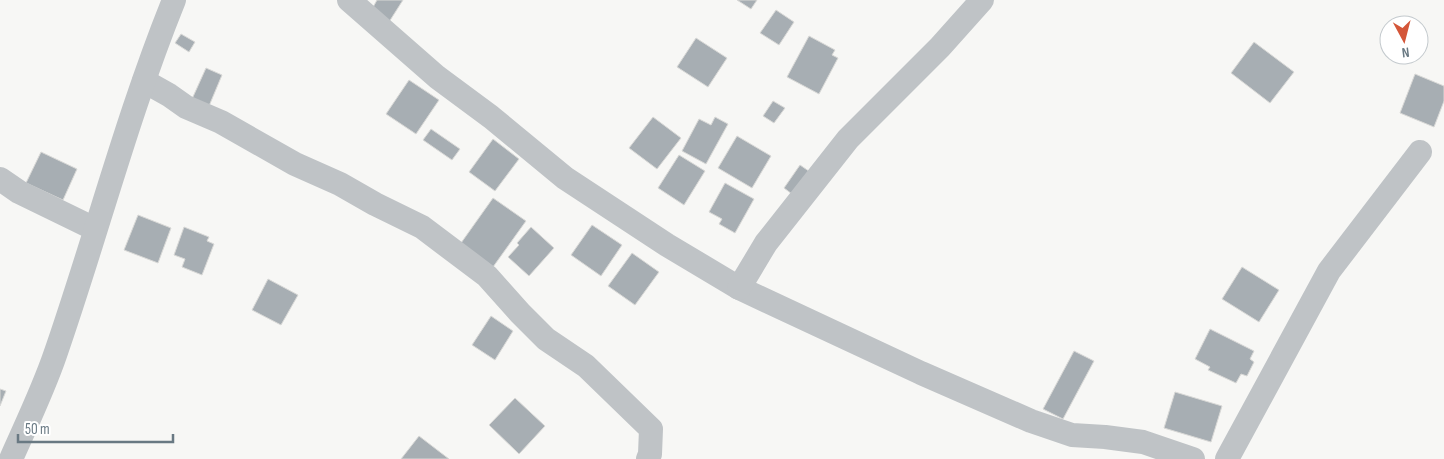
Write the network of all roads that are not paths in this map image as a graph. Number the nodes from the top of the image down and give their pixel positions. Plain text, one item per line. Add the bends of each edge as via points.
1 (174, 0) edge
2 (349, 0) edge
3 (982, 0) edge
4 (144, 81) junction
5 (1420, 152) dead end
6 (0, 179) edge
7 (95, 229) junction
8 (739, 288) junction
9 (11, 459) edge
10 (648, 459) edge
11 (1192, 459) edge
12 (1226, 459) edge

1 - 4 street
2 - 8 street via 438,77 566,178 667,246
3 - 8 street via 848,139 766,243
4 - 7 street
4 - 10 street via 186,107 221,122 438,238 487,276 546,339 586,366 651,429
5 - 12 street via 1329,271
6 - 7 street via 19,192
7 - 9 street via 55,356
8 - 11 street via 1031,421 1072,434 1143,442

